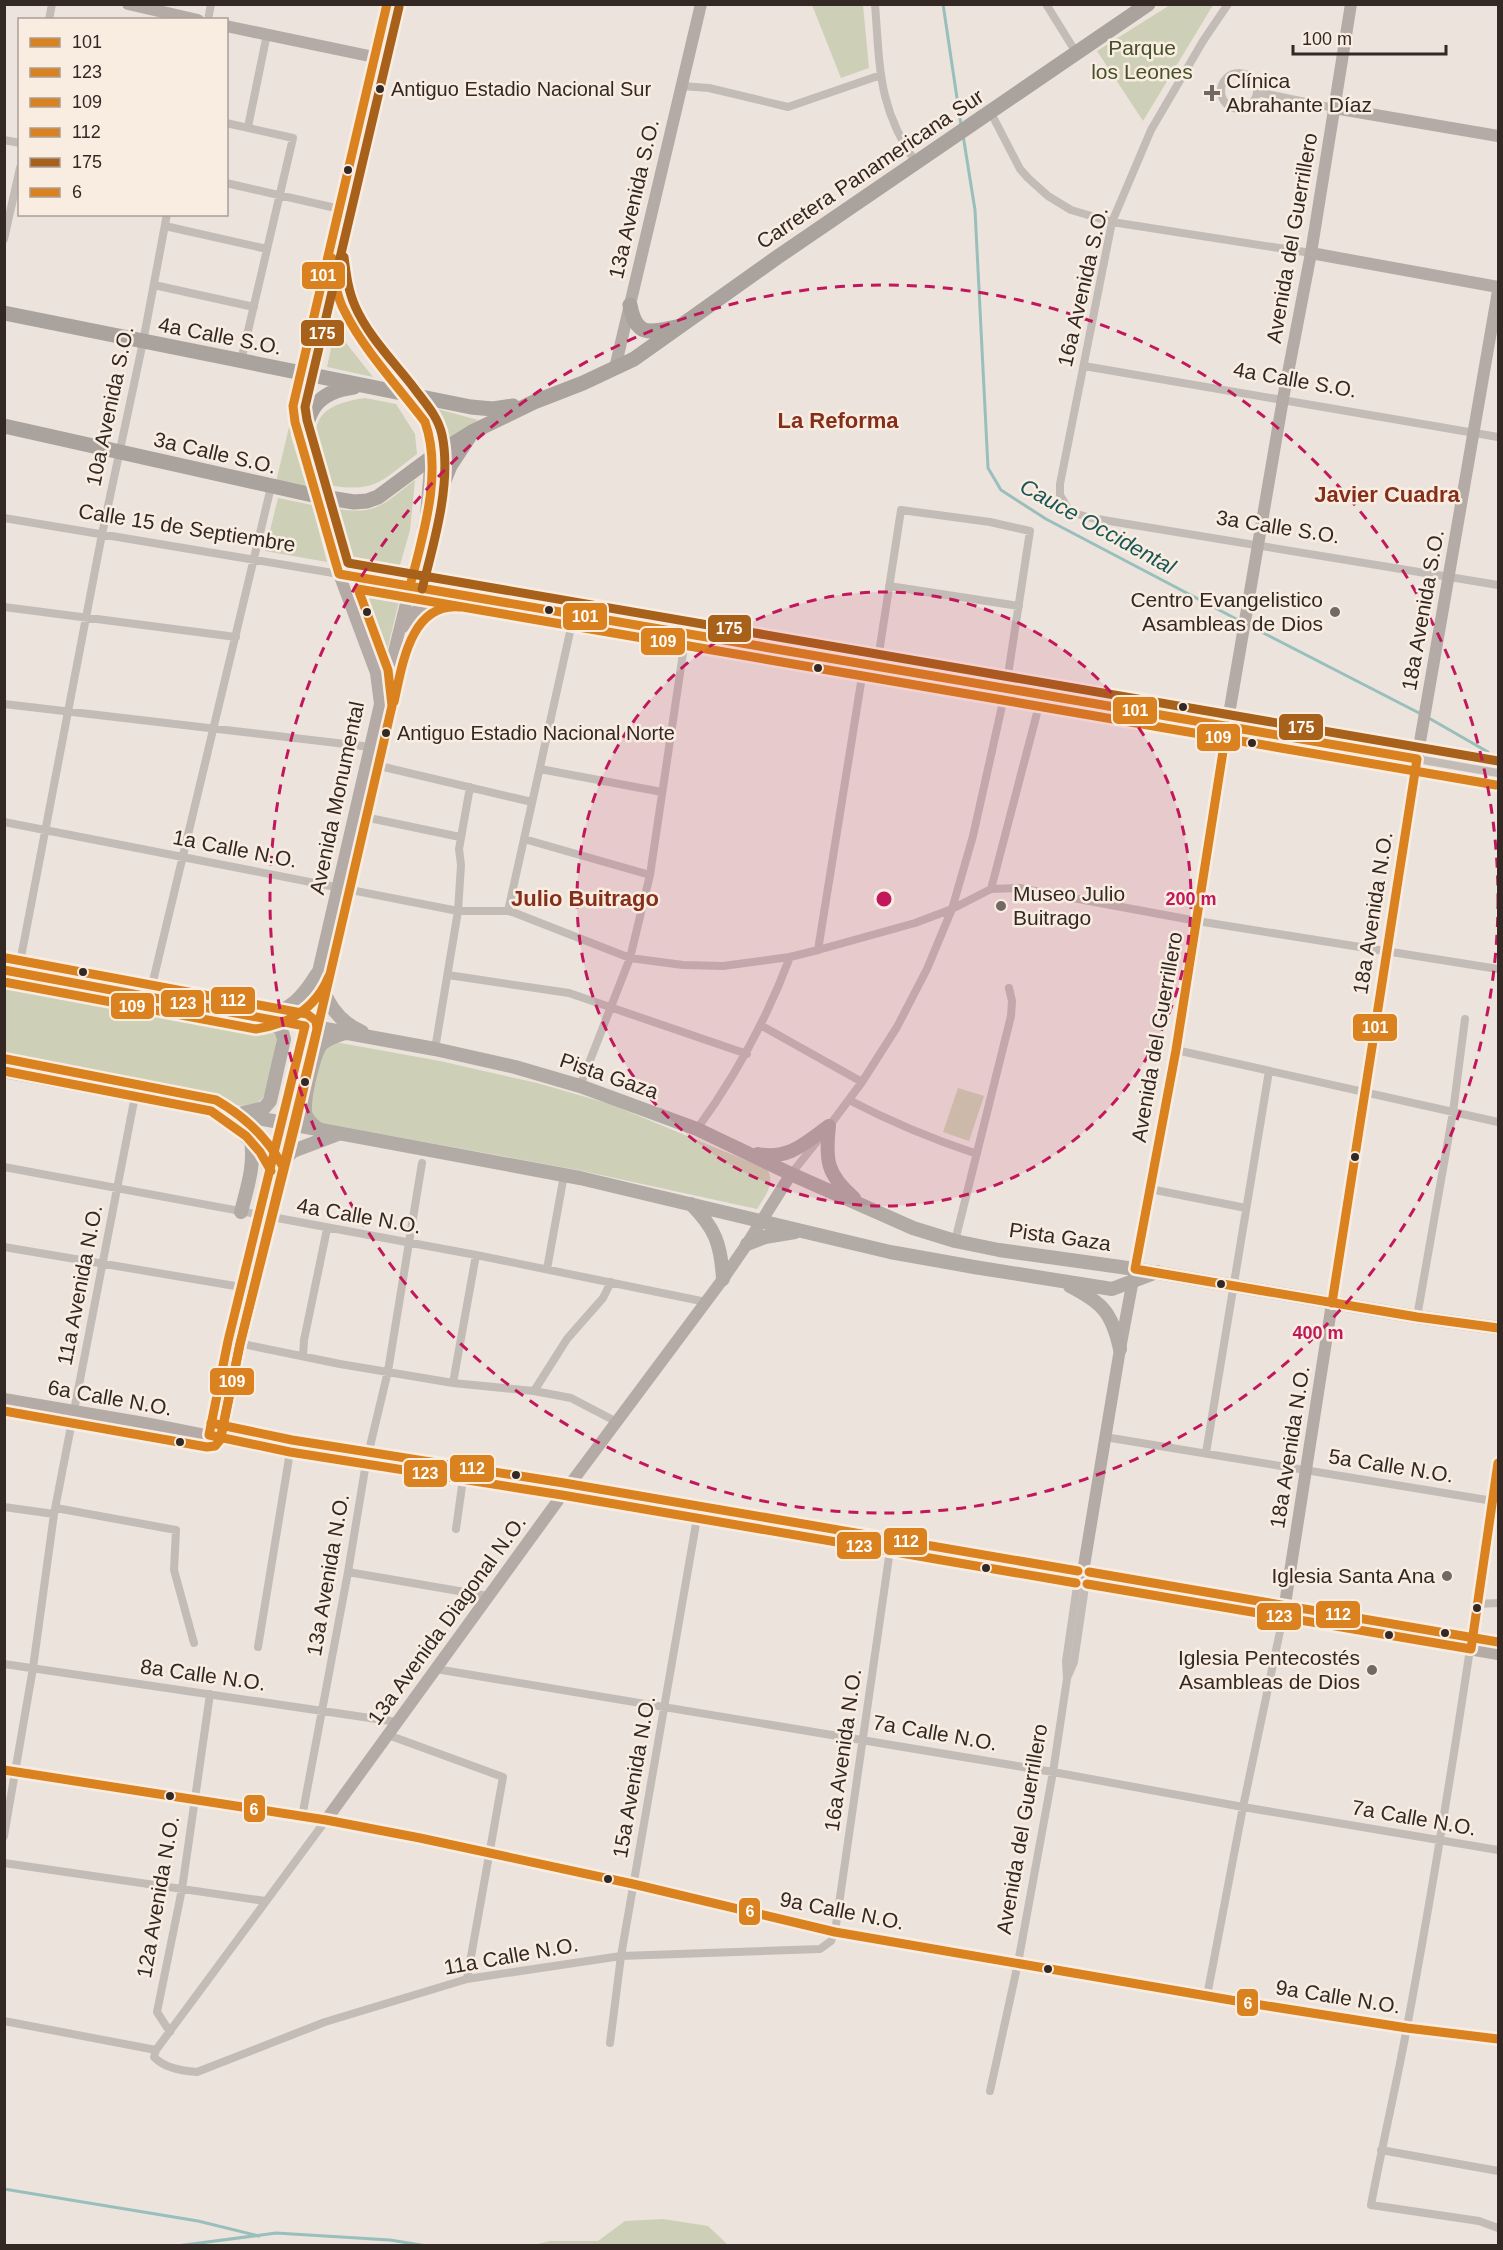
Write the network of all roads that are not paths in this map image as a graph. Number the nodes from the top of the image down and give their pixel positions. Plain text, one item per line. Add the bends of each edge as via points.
1 (128, 4) edge
2 (387, 4) edge
3 (701, 4) edge
4 (875, 4) edge
5 (1046, 4) edge
6 (1148, 4) edge
7 (1228, 4) edge
8 (1351, 4) edge
9 (189, 18) edge
10 (228, 26) edge
11 (267, 34) junction
12 (1077, 54) junction
13 (374, 57) junction
14 (880, 75) junction
15 (681, 86) junction
16 (1257, 92) junction
17 (1334, 108) junction
18 (991, 112) junction
19 (228, 123) edge
20 (248, 127) junction
21 (1498, 136) edge
22 (916, 164) junction
23 (18, 177) edge
24 (228, 183) edge
25 (279, 196) junction
26 (340, 209) junction
27 (167, 216) edge
28 (1112, 222) junction
29 (165, 226) junction
30 (334, 231) junction
31 (4, 239) edge
32 (267, 249) junction
33 (1311, 253) junction
34 (154, 285) junction
35 (1498, 289) edge
36 (630, 305) junction
37 (254, 307) junction
38 (4, 312) edge
39 (682, 325) junction
40 (143, 342) junction
41 (241, 362) junction
42 (1084, 366) junction
43 (615, 368) junction
44 (300, 373) junction
45 (366, 386) junction
46 (405, 393) junction
47 (1283, 399) junction
48 (534, 402) junction
49 (4, 426) edge
50 (472, 432) junction
51 (1474, 433) junction
52 (1498, 437) edge
53 (302, 444) junction
54 (119, 452) junction
55 (432, 457) junction
56 (271, 487) junction
57 (1060, 495) joint
58 (317, 496) junction
59 (4, 518) edge
60 (425, 527) junction
61 (102, 534) junction
62 (1259, 544) junction
63 (254, 559) junction
64 (339, 574) junction
65 (1449, 577) junction
66 (1498, 585) edge
67 (410, 586) junction
68 (889, 586) junction
69 (456, 593) junction
70 (1018, 606) junction
71 (4, 607) edge
72 (574, 615) junction
73 (86, 618) junction
74 (686, 633) junction
75 (236, 637) junction
76 (397, 639) junction
77 (870, 665) junction
78 (1006, 688) junction
79 (1042, 694) junction
80 (4, 704) edge
81 (380, 704) junction
82 (69, 712) junction
83 (1227, 726) junction
84 (214, 729) junction
85 (371, 747) junction
86 (1417, 759) junction
87 (367, 763) junction
88 (540, 769) junction
89 (1498, 772) edge
90 (470, 787) junction
91 (662, 792) junction
92 (532, 802) junction
93 (355, 815) junction
94 (4, 822) edge
95 (46, 830) junction
96 (460, 837) junction
97 (524, 839) junction
98 (184, 857) junction
99 (650, 875) junction
100 (338, 888) junction
101 (991, 889) junction
102 (952, 909) junction
103 (458, 911) junction
104 (508, 911) junction
105 (1197, 921) junction
106 (818, 950) junction
107 (1386, 952) junction
108 (790, 957) junction
109 (630, 958) junction
110 (1498, 969) edge
111 (11, 971) edge
112 (317, 974) junction
113 (448, 975) junction
114 (1009, 988) dead end
115 (149, 998) junction
116 (611, 1008) junction
117 (256, 1017) junction
118 (1465, 1019) dead end
119 (305, 1026) junction
120 (762, 1026) junction
121 (345, 1033) junction
122 (378, 1039) junction
123 (435, 1049) junction
124 (1176, 1050) junction
125 (747, 1054) junction
126 (4, 1071) edge
127 (1269, 1071) junction
128 (862, 1082) junction
129 (580, 1086) junction
130 (1366, 1093) junction
131 (135, 1096) junction
132 (849, 1100) junction
133 (211, 1111) junction
134 (1452, 1112) junction
135 (235, 1115) junction
136 (1498, 1122) edge
137 (283, 1123) junction
138 (829, 1126) junction
139 (697, 1129) junction
140 (318, 1130) junction
141 (341, 1134) junction
142 (251, 1140) junction
143 (744, 1151) junction
144 (976, 1154) junction
145 (422, 1163) dead end
146 (4, 1167) edge
147 (271, 1172) junction
148 (791, 1174) junction
149 (564, 1175) junction
150 (117, 1188) junction
151 (1150, 1189) junction
152 (691, 1204) junction
153 (865, 1207) junction
154 (1246, 1208) junction
155 (241, 1212) junction
156 (260, 1216) junction
157 (762, 1221) junction
158 (327, 1229) junction
159 (803, 1231) junction
160 (955, 1241) junction
161 (410, 1244) junction
162 (747, 1244) junction
163 (4, 1247) edge
164 (476, 1255) junction
165 (101, 1264) junction
166 (547, 1269) junction
167 (1133, 1276) junction
168 (723, 1279) junction
169 (611, 1282) junction
170 (1063, 1282) junction
171 (1234, 1285) junction
172 (241, 1287) junction
173 (706, 1302) junction
174 (1332, 1303) junction
175 (1417, 1317) junction
176 (1498, 1328) edge
177 (228, 1341) junction
178 (1120, 1349) junction
179 (303, 1356) junction
180 (388, 1371) junction
181 (453, 1383) junction
182 (534, 1391) junction
183 (4, 1399) edge
184 (73, 1411) junction
185 (617, 1422) junction
186 (208, 1435) junction
187 (1105, 1437) junction
188 (290, 1452) junction
189 (1206, 1454) junction
190 (366, 1463) junction
191 (1498, 1463) edge
192 (1306, 1471) junction
193 (463, 1479) junction
194 (562, 1495) junction
195 (1493, 1501) junction
196 (4, 1508) edge
197 (55, 1511) junction
198 (697, 1518) junction
199 (456, 1529) dead end
200 (890, 1550) junction
201 (348, 1572) junction
202 (1081, 1584) junction
203 (488, 1596) junction
204 (1498, 1603) edge
205 (1477, 1604) junction
206 (1283, 1617) junction
207 (194, 1643) dead end
208 (258, 1647) dead end
209 (1471, 1649) junction
210 (1498, 1654) edge
211 (4, 1664) edge
212 (33, 1668) junction
213 (436, 1669) junction
214 (210, 1694) junction
215 (665, 1708) junction
216 (322, 1711) junction
217 (396, 1722) junction
218 (388, 1735) junction
219 (864, 1739) junction
220 (10, 1771) edge
221 (1053, 1772) junction
222 (195, 1800) junction
223 (1243, 1807) junction
224 (302, 1817) junction
225 (326, 1820) junction
226 (4, 1836) edge
227 (1438, 1840) junction
228 (1498, 1850) edge
229 (488, 1854) junction
230 (4, 1863) edge
231 (633, 1884) junction
232 (182, 1889) junction
233 (265, 1901) junction
234 (835, 1932) junction
235 (621, 1956) junction
236 (1018, 1963) junction
237 (467, 1979) junction
238 (1207, 1996) junction
239 (4, 2021) edge
240 (1407, 2028) junction
241 (170, 2032) junction
242 (1498, 2039) edge
243 (610, 2043) dead end
244 (155, 2054) junction
245 (990, 2091) dead end
246 (1381, 2150) junction
247 (1498, 2171) edge
248 (1498, 2228) edge

1 - 9 street
2 - 13 street
3 - 15 street, 13a Avenida S.O.
4 - 14 street
5 - 12 street
6 - 12 highway, Carretera Panamericana Sur
7 - 28 street, 16a Avenida S.O. via 1151,130
8 - 17 street, Avenida del Guerrillero
10 - 11 street
11 - 13 street
11 - 20 street
12 - 18 highway, Carretera Panamericana Sur
13 - 26 street
14 - 15 street via 788,106 709,88
14 - 22 street via 890,118
15 - 36 street, 13a Avenida S.O.
16 - 16 street via 1254,81 1239,73 1224,81 1221,93 1226,104 1236,109 1248,107
16 - 17 street
17 - 21 street
17 - 33 street, Avenida del Guerrillero
18 - 22 highway, Carretera Panamericana Sur
18 - 28 street via 1020,169 1037,187 1060,205
19 - 20 street
20 - 25 street via 293,138
22 - 39 highway, Carretera Panamericana Sur
23 - 31 street
24 - 25 street
25 - 26 street
25 - 32 street
26 - 30 street
27 - 29 street, 10a Avenida S.O.
28 - 33 street
28 - 42 street, 16a Avenida S.O.
29 - 32 street
29 - 34 street, 10a Avenida S.O.
30 - 44 street, Avenida Monumental
30 - 46 street via 335,283 344,311
32 - 37 street
33 - 35 street
33 - 47 street, Avenida del Guerrillero
34 - 37 street
34 - 40 street, 10a Avenida S.O.
35 - 51 street, 18a Avenida S.O.
36 - 39 highway via 633,320 647,331
36 - 43 street, 13a Avenida S.O.
37 - 41 street
38 - 40 highway, 4a Calle S.O.
39 - 43 highway, Carretera Panamericana Sur
40 - 41 highway, 4a Calle S.O.
40 - 54 street, 10a Avenida S.O.
41 - 44 highway, 4a Calle S.O.
42 - 47 street, 4a Calle S.O.
42 - 57 street, 16a Avenida S.O.
43 - 48 highway, Carretera Panamericana Sur
44 - 45 highway, 4a Calle S.O.
44 - 53 street, Avenida Monumental via 293,406
45 - 46 highway, 4a Calle S.O.
45 - 53 highway via 335,391 318,401 306,420
46 - 48 highway, 4a Calle S.O. via 478,409
46 - 55 street via 428,427
47 - 51 street, 4a Calle S.O.
47 - 62 street, Avenida del Guerrillero
48 - 50 highway, 3a Calle S.O.
49 - 54 highway, 3a Calle S.O.
50 - 55 highway, 3a Calle S.O.
50 - 60 highway via 450,466
51 - 52 street, 4a Calle S.O.
51 - 65 street, 18a Avenida S.O.
53 - 58 street, Avenida Monumental
54 - 56 highway, 3a Calle S.O.
54 - 61 street, 10a Avenida S.O.
55 - 58 highway, 3a Calle S.O. via 374,499 354,502
55 - 60 street
56 - 58 highway, 3a Calle S.O.
56 - 63 street
57 - 62 street, 3a Calle S.O. via 1070,512 1078,515
58 - 64 street, Avenida Monumental
59 - 61 street, Calle 15 de Septiembre
60 - 67 street
61 - 63 street, Calle 15 de Septiembre
61 - 73 street, 10a Avenida S.O.
62 - 65 street, 3a Calle S.O.
62 - 83 street, Avenida del Guerrillero
63 - 64 street, Calle 15 de Septiembre
63 - 75 street
64 - 67 street, Calle 15 de Septiembre
64 - 81 street, Avenida Monumental via 376,673
65 - 66 street, 3a Calle S.O.
65 - 86 street, 18a Avenida S.O.
67 - 69 street, Calle 15 de Septiembre
67 - 76 street
68 - 70 street
68 - 70 street via 901,510 990,522 1030,531
68 - 77 street
69 - 72 street, Calle 15 de Septiembre
69 - 76 street via 418,609
70 - 78 street
71 - 73 street
72 - 74 street, Calle 15 de Septiembre
72 - 88 street
73 - 75 street
73 - 82 street, 10a Avenida S.O.
74 - 77 street, Calle 15 de Septiembre
74 - 91 street
75 - 84 street
76 - 81 street
77 - 78 street, Calle 15 de Septiembre
77 - 106 street
78 - 79 street, Calle 15 de Septiembre
78 - 102 street via 973,836
79 - 83 street, Calle 15 de Septiembre
79 - 101 street
80 - 82 street
81 - 85 street, Avenida Monumental
82 - 84 street
82 - 95 street, 10a Avenida S.O.
83 - 86 street, Calle 15 de Septiembre
83 - 105 street, Avenida del Guerrillero
84 - 85 street
84 - 98 street
85 - 87 street, Avenida Monumental
86 - 89 street, Calle 15 de Septiembre
86 - 107 street, 18a Avenida N.O.
87 - 90 street
87 - 93 street, Avenida Monumental
88 - 91 street
88 - 92 street
90 - 92 street
90 - 96 street
91 - 99 street
92 - 97 street
93 - 96 street
93 - 100 street, Avenida Monumental
94 - 95 street, 1a Calle N.O.
95 - 98 street, 1a Calle N.O.
95 - 111 street, 10a Avenida S.O.
96 - 103 street
97 - 99 street
97 - 104 street
98 - 100 street, 1a Calle N.O.
98 - 115 street
99 - 109 street
100 - 103 street, 1a Calle N.O.
100 - 112 street, Avenida Monumental
101 - 102 street, 1a Calle N.O.
101 - 105 street via 1019,888
102 - 106 street, 1a Calle N.O.
102 - 128 street via 922,979
103 - 104 street, 1a Calle N.O.
103 - 113 street
104 - 109 street, 1a Calle N.O.
105 - 107 street
105 - 124 street, Avenida del Guerrillero
106 - 108 street, 1a Calle N.O.
107 - 110 street
107 - 130 street, 18a Avenida N.O.
108 - 109 street, 1a Calle N.O. via 723,966
108 - 120 street
109 - 116 street
111 - 115 main road, Pista Gaza
112 - 117 main road via 293,1005
112 - 119 street, Avenida Monumental
112 - 122 main road via 326,998 340,1018
113 - 116 street via 568,993
113 - 123 street
114 - 144 street via 1011,1016
115 - 117 main road, Pista Gaza
116 - 125 street
116 - 129 street
117 - 119 main road, Pista Gaza
117 - 135 main road via 281,1029 284,1039 270,1101 264,1108
118 - 134 street
119 - 121 main road, Pista Gaza
119 - 137 street
120 - 125 street
120 - 128 street
121 - 122 main road, Pista Gaza
121 - 140 main road via 327,1040 314,1060 305,1111
122 - 123 main road, Pista Gaza
123 - 129 main road, Pista Gaza
124 - 127 street
124 - 151 street, Avenida del Guerrillero
125 - 139 street
126 - 131 main road, Pista Gaza
127 - 130 street
127 - 154 street
128 - 132 street
129 - 139 main road, Pista Gaza
130 - 134 street
130 - 174 street, 18a Avenida N.O.
131 - 133 main road, Pista Gaza
131 - 150 street, 11a Avenida N.O.
132 - 138 street
132 - 144 street via 921,1135
133 - 135 main road, Pista Gaza
133 - 142 main road
134 - 136 street
134 - 175 street
135 - 137 main road, Pista Gaza
137 - 140 main road, Pista Gaza
137 - 147 street
138 - 143 main road via 785,1154
138 - 148 street
138 - 153 main road via 827,1151 831,1170 841,1186
139 - 143 main road, Pista Gaza
140 - 141 main road, Pista Gaza
141 - 147 main road via 293,1151
141 - 149 main road, Pista Gaza
142 - 147 main road
142 - 155 main road via 252,1170
143 - 148 main road, Pista Gaza
144 - 160 street
145 - 161 street, 13a Avenida N.O.
146 - 150 street, 4a Calle N.O.
147 - 156 street
148 - 153 main road, Pista Gaza
148 - 157 street, 13a Avenida Diagonal N.O.
149 - 152 main road, Pista Gaza
149 - 166 street
150 - 155 street, 4a Calle N.O.
150 - 165 street, 11a Avenida N.O.
151 - 154 street
151 - 167 street, Avenida del Guerrillero
152 - 157 main road, Pista Gaza
152 - 168 main road via 715,1233
153 - 160 main road, Pista Gaza
154 - 171 street
155 - 156 street, 4a Calle N.O.
156 - 158 street, 4a Calle N.O.
156 - 172 street
157 - 159 main road, Pista Gaza
157 - 162 street, 13a Avenida Diagonal N.O.
158 - 161 street, 4a Calle N.O.
158 - 179 street
159 - 162 main road
159 - 170 main road, Pista Gaza via 890,1252
160 - 167 main road, Pista Gaza
161 - 164 street, 4a Calle N.O.
161 - 180 street, 13a Avenida N.O.
162 - 168 street, 13a Avenida Diagonal N.O.
163 - 165 street
164 - 166 street, 4a Calle N.O.
164 - 181 street
165 - 172 street
165 - 184 street, 11a Avenida N.O.
166 - 169 street, 4a Calle N.O.
167 - 170 main road, Pista Gaza via 1113,1289
167 - 171 main road, Pista Gaza via 1157,1272
167 - 178 street, Avenida del Guerrillero
168 - 173 street, 13a Avenida Diagonal N.O.
169 - 173 street, 4a Calle N.O.
169 - 182 street via 603,1298 567,1339
170 - 178 main road via 1090,1297 1109,1315
171 - 174 main road
171 - 189 street
172 - 177 street
173 - 185 street, 13a Avenida Diagonal N.O.
174 - 175 main road
174 - 192 street, 18a Avenida N.O.
175 - 176 main road
177 - 179 street
177 - 186 street
178 - 187 street, Avenida del Guerrillero
179 - 180 street
180 - 181 street
180 - 190 street, 13a Avenida N.O.
181 - 182 street
182 - 185 street via 571,1398
183 - 184 street, 6a Calle N.O.
184 - 186 street, 6a Calle N.O.
184 - 197 street, 11a Avenida N.O.
185 - 194 street, 13a Avenida Diagonal N.O.
186 - 188 street, 6a Calle N.O.
187 - 189 street, 5a Calle N.O.
187 - 202 street, Avenida del Guerrillero
188 - 190 street, 6a Calle N.O.
188 - 208 street
189 - 192 street, 5a Calle N.O.
190 - 193 street, 6a Calle N.O.
190 - 201 street, 13a Avenida N.O.
191 - 195 street
192 - 195 street, 5a Calle N.O.
192 - 206 street, 18a Avenida N.O.
193 - 194 street, 6a Calle N.O.
193 - 199 street
194 - 198 street, 6a Calle N.O.
194 - 203 street, 13a Avenida Diagonal N.O.
195 - 205 street
196 - 197 street
197 - 207 street via 176,1530 174,1570
197 - 212 street, 11a Avenida N.O.
198 - 200 street, 6a Calle N.O.
198 - 215 street, 15a Avenida N.O.
200 - 202 street, 6a Calle N.O.
200 - 219 street, 16a Avenida N.O.
201 - 203 street
201 - 216 street, 13a Avenida N.O.
202 - 206 street, 6a Calle N.O.
202 - 221 street, Avenida del Guerrillero via 1066,1661 1067,1679
203 - 213 street, 13a Avenida Diagonal N.O.
204 - 205 street
205 - 209 street
206 - 209 street, 6a Calle N.O.
206 - 223 street, 18a Avenida N.O.
209 - 210 street, 6a Calle N.O.
209 - 227 street
211 - 212 street, 8a Calle N.O.
212 - 214 street, 8a Calle N.O.
212 - 220 street, 11a Avenida N.O.
213 - 215 street, 7a Calle N.O.
213 - 217 street, 13a Avenida Diagonal N.O.
214 - 216 street, 8a Calle N.O.
214 - 222 street, 12a Avenida N.O.
215 - 219 street, 7a Calle N.O.
215 - 231 street, 15a Avenida N.O.
216 - 217 street, 8a Calle N.O.
216 - 224 street, 13a Avenida N.O.
217 - 218 street, 13a Avenida Diagonal N.O.
218 - 225 street, 13a Avenida Diagonal N.O.
218 - 229 street via 503,1777
219 - 221 street, 7a Calle N.O.
219 - 234 street, 16a Avenida N.O.
220 - 222 street, 9a Calle N.O.
220 - 226 street, 11a Avenida N.O.
221 - 223 street, 7a Calle N.O.
221 - 236 street, Avenida del Guerrillero
222 - 224 street, 9a Calle N.O.
222 - 232 street, 12a Avenida N.O.
223 - 227 street, 7a Calle N.O.
223 - 238 street, 18a Avenida N.O.
224 - 225 street, 9a Calle N.O.
225 - 229 street, 9a Calle N.O.
225 - 233 street, 13a Avenida Diagonal N.O.
227 - 228 street, 7a Calle N.O.
227 - 240 street
229 - 231 street, 9a Calle N.O.
229 - 237 street
230 - 232 street
231 - 234 street, 9a Calle N.O.
231 - 235 street, 15a Avenida N.O.
232 - 233 street
232 - 241 street, 12a Avenida N.O. via 157,2012
233 - 241 street, 13a Avenida Diagonal N.O.
234 - 235 street, 11a Calle N.O. via 820,1949
234 - 236 street, 9a Calle N.O.
235 - 237 street, 11a Calle N.O.
235 - 243 street, 15a Avenida N.O.
236 - 238 street, 9a Calle N.O.
236 - 245 street, Avenida del Guerrillero
237 - 244 street, 11a Calle N.O. via 325,2022 197,2072 158,2062
238 - 240 street, 9a Calle N.O.
239 - 244 street, 11a Calle N.O.
240 - 242 street, 9a Calle N.O.
240 - 246 street
241 - 244 street, 13a Avenida Diagonal N.O.
246 - 247 street
246 - 248 street via 1371,2205

